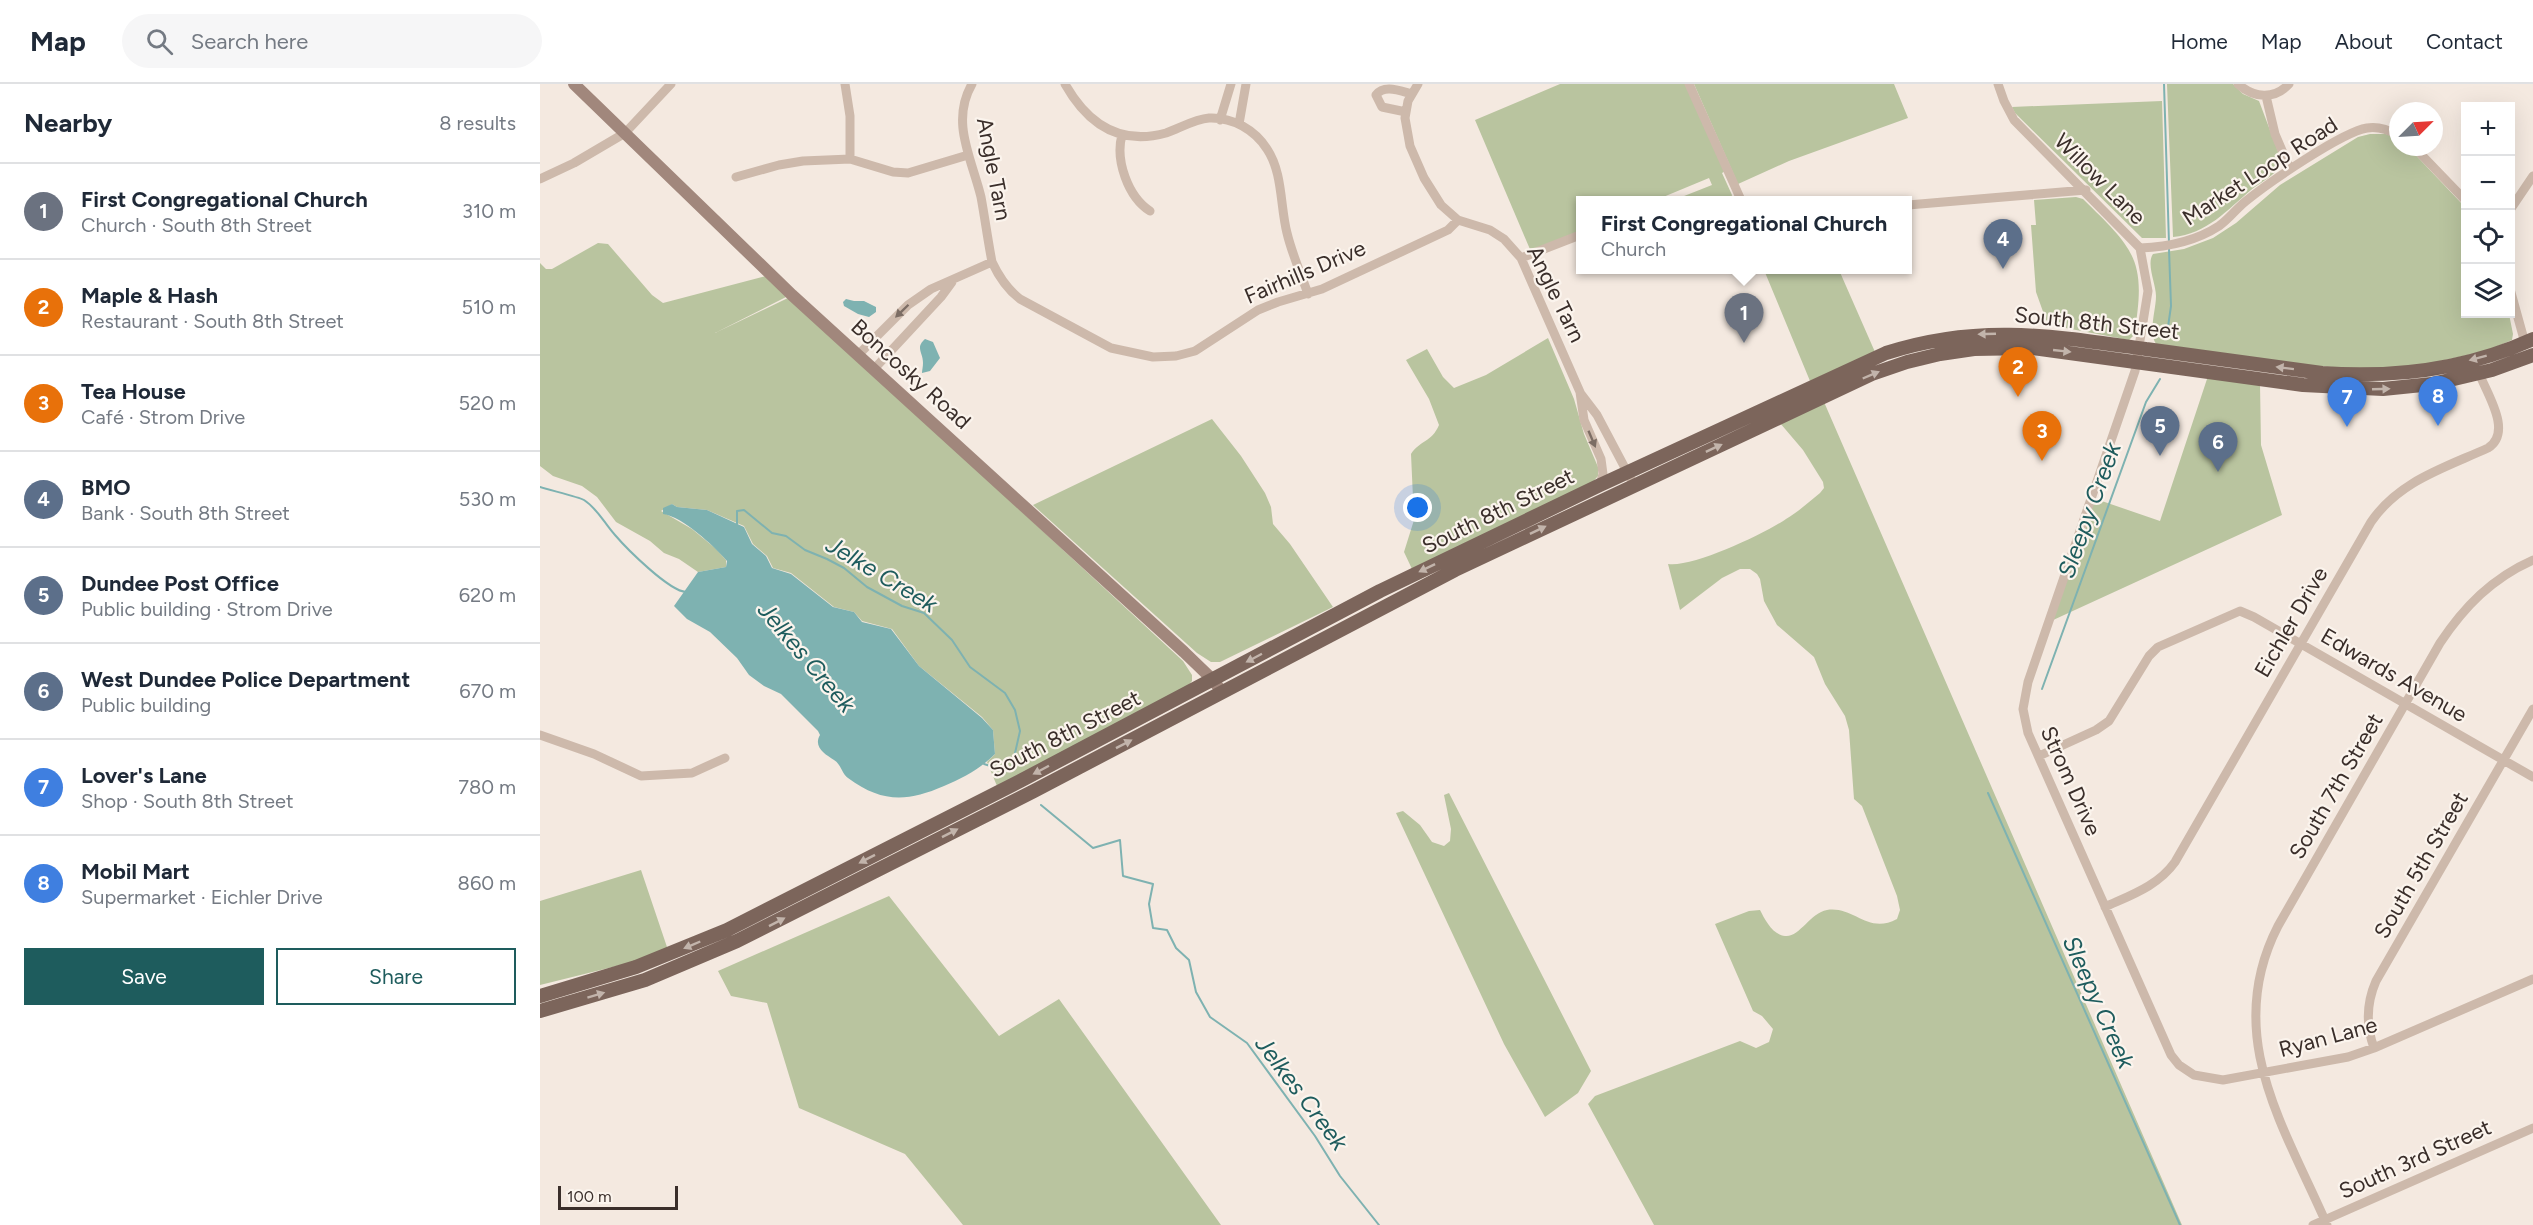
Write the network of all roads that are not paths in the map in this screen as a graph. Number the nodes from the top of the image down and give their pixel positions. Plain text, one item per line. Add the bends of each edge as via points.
1 (574, 84) edge
2 (671, 84) edge
3 (845, 84) edge
4 (972, 84) edge
5 (1065, 84) edge
6 (1231, 84) edge
7 (1246, 84) edge
8 (1418, 84) edge
9 (1689, 84) edge
10 (1998, 84) edge
11 (2238, 84) edge
12 (2289, 84) edge
13 (1412, 94) junction
14 (2266, 96) junction
15 (1406, 112) junction
16 (1220, 120) junction
17 (1239, 124) junction
18 (2389, 129) edge
19 (624, 133) junction
20 (1122, 135) junction
21 (968, 155) junction
22 (2423, 156) edge
23 (850, 159) junction
24 (2290, 170) junction
25 (2533, 176) edge
26 (736, 177) dead end
27 (540, 179) edge
28 (2086, 190) junction
29 (1739, 196) edge
30 (2461, 196) edge
31 (2515, 204) edge
32 (1912, 205) edge
33 (1150, 211) dead end
34 (1458, 220) junction
35 (1576, 237) edge
36 (2140, 248) junction
37 (1521, 258) junction
38 (992, 262) junction
39 (952, 282) junction
40 (1308, 294) junction
41 (2515, 301) edge
42 (2529, 341) edge
43 (859, 354) junction
44 (2138, 355) junction
45 (2533, 355) edge
46 (875, 368) junction
47 (2479, 373) junction
48 (1580, 392) junction
49 (1629, 472) junction
50 (1600, 485) junction
51 (1635, 485) junction
52 (2533, 560) edge
53 (2301, 644) junction
54 (1213, 680) junction
55 (1222, 692) junction
56 (2405, 704) junction
57 (2533, 708) edge
58 (540, 735) edge
59 (2038, 756) junction
60 (725, 758) dead end
61 (2504, 761) junction
62 (2533, 777) edge
63 (2105, 907) junction
64 (2533, 979) edge
65 (540, 996) edge
66 (540, 1011) edge
67 (2374, 1048) junction
68 (2262, 1074) junction
69 (2194, 1075) joint
70 (2533, 1128) edge
71 (2326, 1222) edge
72 (2313, 1225) edge

1 - 19 street, Boncosky Road
2 - 19 street
3 - 23 street
4 - 21 street, Angle Tarn via 962,127
5 - 20 street via 1094,121
6 - 16 street
7 - 17 street
8 - 13 street, Angle Tarn
9 - 29 street
10 - 28 street, Willow Lane via 2014,120
11 - 14 street
12 - 14 street
13 - 15 street, Angle Tarn
13 - 15 street via 1386,89 1376,95 1382,107
14 - 24 street via 2275,134
15 - 34 street, Angle Tarn via 1406,134 1424,178 1441,205
16 - 17 street
16 - 20 street via 1208,118 1146,137
17 - 40 street via 1260,140 1273,159 1287,234
18 - 24 street, Market Loop Road via 2367,128
19 - 27 street
19 - 43 street, Boncosky Road
20 - 33 street via 1119,146 1123,169 1140,204
21 - 23 street via 908,173
21 - 38 street, Angle Tarn via 981,198
22 - 30 street
23 - 26 street via 791,163
24 - 36 street, Market Loop Road via 2219,226 2189,241
25 - 31 street
28 - 32 street
28 - 36 street, Willow Lane
34 - 37 street, Angle Tarn via 1490,230
34 - 40 street, Fairhills Drive via 1448,230
35 - 37 street
36 - 44 street, Willow Lane via 2148,291
37 - 48 street, Angle Tarn
38 - 39 street
38 - 40 street, Fairhills Drive via 1010,291 1039,311 1111,348 1153,357 1195,351 1258,310
39 -> 43 street via 931,289 908,305
39 - 46 street
41 - 42 street
42 -> 44 main road, South 8th Street via 2438,368 2365,375
43 - 46 street, Boncosky Road
44 -> 47 main road, South 8th Street via 2303,385 2351,389 2432,384
44 -> 49 main road, South 8th Street via 2032,334 1935,339 1862,363
51 -> 44 main road, South 8th Street via 1872,374 1924,357 1974,349 2032,348
44 - 59 street, Strom Drive via 2024,697 2025,724
45 - 47 main road, South 8th Street
46 - 54 street, Boncosky Road
47 - 53 street, Eichler Drive via 2499,427 2495,442 2413,482 2386,502
48 - 49 street, Angle Tarn
48 -> 50 street, Angle Tarn via 1584,420 1601,459
49 - 50 main road, South 8th Street
49 - 51 street, Angle Tarn
50 -> 54 main road, South 8th Street via 1380,591
55 -> 51 main road, South 8th Street via 1455,570
52 - 56 street, South 7th Street via 2497,580 2458,616
53 - 56 street, Edwards Avenue
53 - 59 street, Edwards Avenue via 2246,613 2227,615 2158,646 2109,721
53 - 63 street, Eichler Drive via 2172,866 2146,888
54 - 55 street, Boncosky Road
54 -> 65 main road, South 8th Street via 727,930 636,967
66 -> 55 main road, South 8th Street via 645,980 737,941
56 - 61 street, Edwards Avenue
56 - 68 street, South 7th Street via 2268,950 2259,977 2255,1012
57 - 61 street, South 5th Street
58 - 60 street via 640,776 692,773
59 - 63 street, Strom Drive
61 - 62 street, Edwards Avenue
61 - 67 street, South 5th Street via 2374,987 2368,1019
63 - 69 street, Strom Drive via 2167,1048 2177,1063
64 - 67 street, Ryan Lane
67 - 68 street, Ryan Lane
68 - 69 street, Ryan Lane via 2223,1080
68 - 71 street, South 7th Street
70 - 71 street, South 3rd Street
71 - 72 street, South 3rd Street

